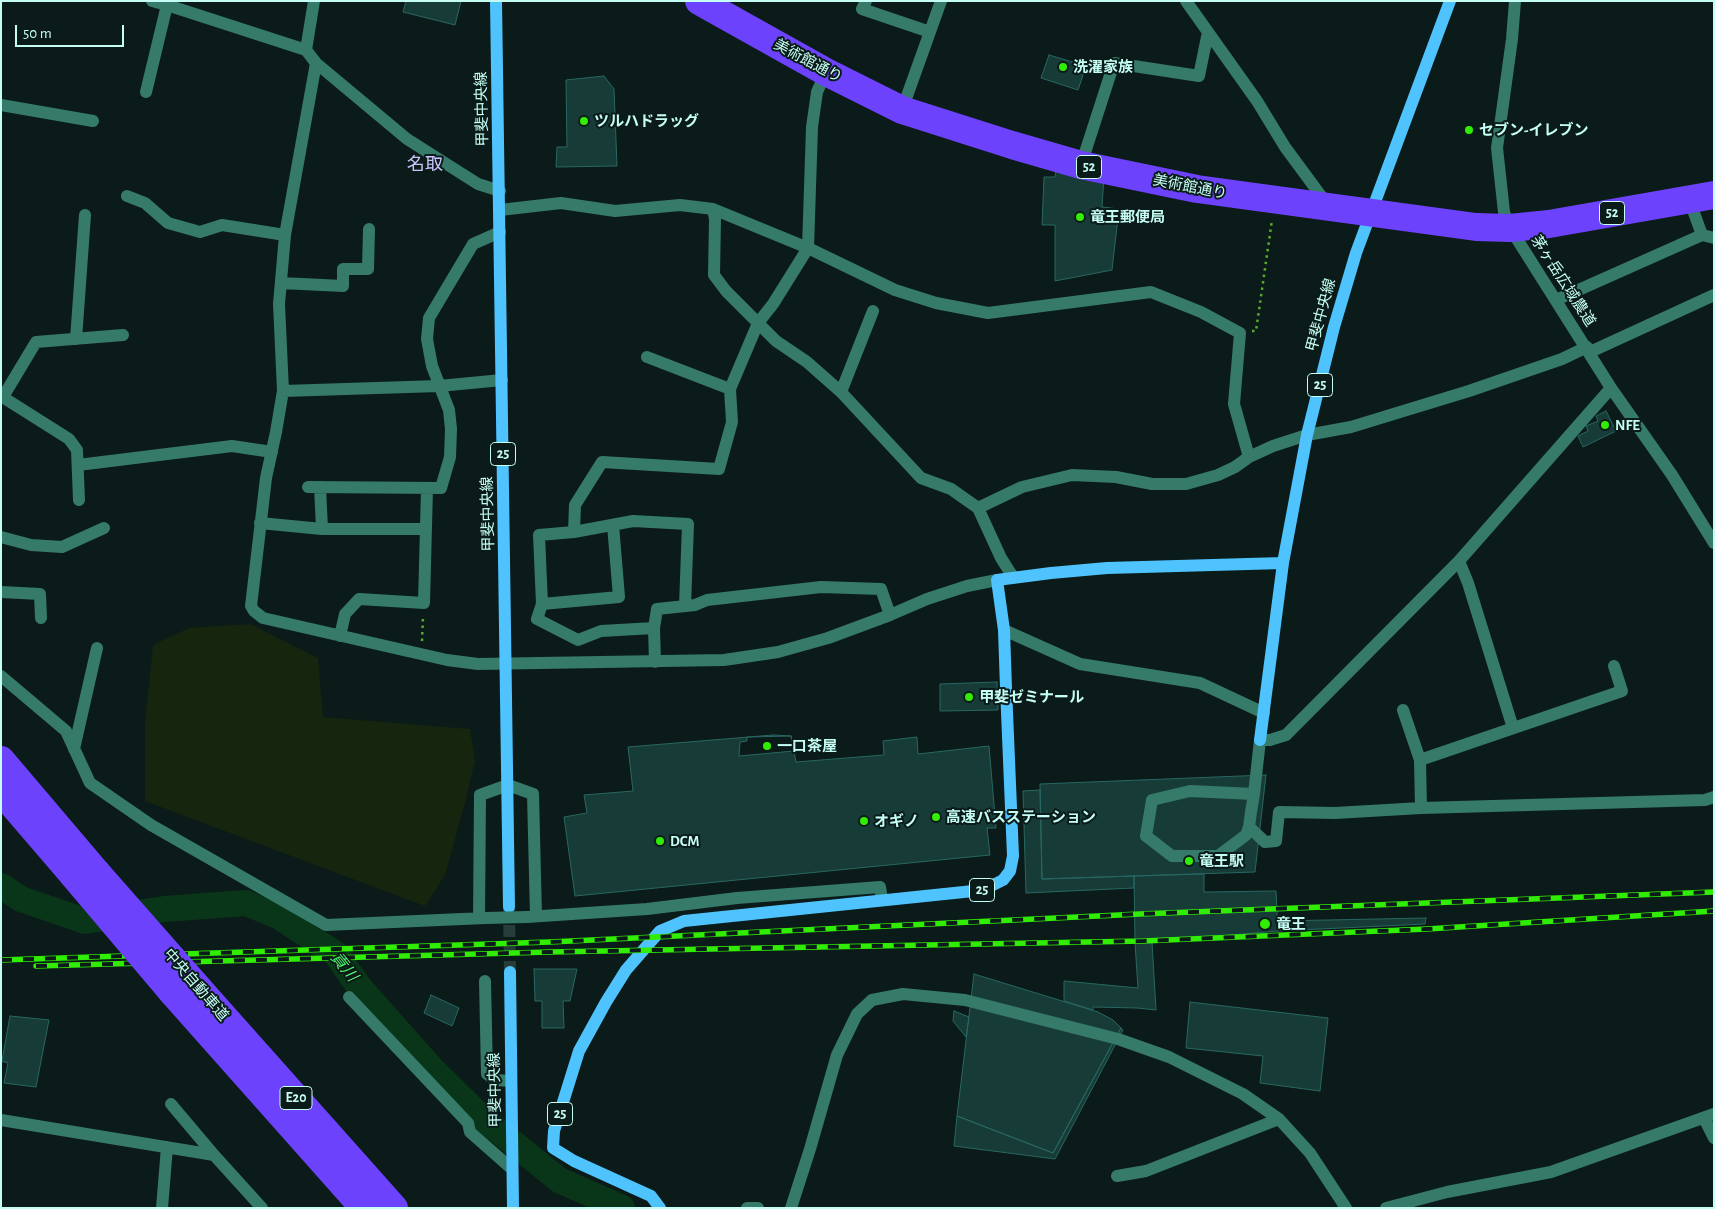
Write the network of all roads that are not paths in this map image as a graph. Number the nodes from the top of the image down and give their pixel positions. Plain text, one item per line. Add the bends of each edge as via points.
1 (152, 1) edge
2 (314, 1) edge
3 (496, 1) edge
4 (698, 1) edge
5 (866, 1) edge
6 (942, 1) edge
7 (1186, 1) edge
8 (1450, 1) edge
9 (1515, 1) edge
10 (167, 4) junction
11 (930, 32) junction
12 (1208, 32) junction
13 (306, 50) junction
14 (316, 64) junction
15 (826, 72) junction
16 (146, 92) dead end
17 (1, 105) edge
18 (902, 110) junction
19 (92, 122) dead end
20 (1081, 165) junction
21 (500, 192) junction
22 (127, 196) dead end
23 (1701, 197) edge
24 (1328, 206) junction
25 (712, 209) junction
26 (500, 210) junction
27 (1372, 211) junction
28 (86, 215) dead end
29 (1510, 228) junction
30 (369, 229) dead end
31 (500, 232) junction
32 (285, 236) junction
33 (1708, 237) edge
34 (808, 248) junction
35 (281, 283) junction
36 (1714, 295) edge
37 (1556, 300) junction
38 (872, 311) dead end
39 (758, 323) junction
40 (123, 335) dead end
41 (76, 339) junction
42 (1588, 350) junction
43 (647, 357) dead end
44 (502, 380) junction
45 (439, 386) junction
46 (1612, 388) junction
47 (730, 389) junction
48 (283, 391) junction
49 (841, 392) junction
50 (2, 396) edge
51 (1307, 435) junction
52 (272, 452) junction
53 (1249, 457) junction
54 (78, 464) junction
55 (427, 488) junction
56 (79, 500) dead end
57 (978, 508) junction
58 (1714, 517) edge
59 (1701, 522) junction
60 (260, 524) junction
61 (613, 525) junction
62 (104, 528) dead end
63 (426, 529) junction
64 (322, 530) junction
65 (574, 532) junction
66 (1, 537) edge
67 (1714, 543) edge
68 (1459, 561) junction
69 (1283, 563) junction
70 (1013, 577) junction
71 (997, 580) junction
72 (1, 592) edge
73 (542, 604) junction
74 (685, 606) junction
75 (890, 615) junction
76 (40, 618) dead end
77 (654, 628) junction
78 (1004, 630) junction
79 (340, 636) junction
80 (98, 648) dead end
81 (655, 662) junction
82 (506, 664) junction
83 (1614, 666) dead end
84 (1, 676) edge
85 (1403, 710) dead end
86 (1264, 713) junction
87 (1513, 728) junction
88 (1260, 740) junction
89 (74, 749) junction
90 (1, 760) edge
91 (1420, 760) junction
92 (508, 786) junction
93 (1, 791) edge
94 (1254, 794) junction
95 (1714, 797) edge
96 (1421, 808) junction
97 (1249, 827) junction
98 (86, 874) junction
99 (882, 900) junction
100 (509, 907) tunnel mouth
101 (532, 917) junction
102 (482, 918) junction
103 (510, 972) tunnel mouth
104 (485, 980) dead end
105 (186, 991) junction
106 (349, 997) dead end
107 (512, 1084) junction
108 (172, 1104) dead end
109 (1709, 1116) edge
110 (1279, 1119) junction
111 (1, 1120) edge
112 (1714, 1138) edge
113 (167, 1147) junction
114 (214, 1155) junction
115 (512, 1168) junction
116 (1117, 1176) dead end
117 (162, 1208) edge
118 (262, 1208) edge
119 (364, 1208) edge
120 (394, 1208) edge
121 (513, 1208) edge
122 (660, 1208) edge
123 (747, 1208) edge
124 (758, 1208) edge
125 (791, 1208) edge
126 (1346, 1208) edge
127 (1386, 1208) edge

1 - 10 street
2 - 13 street
3 - 21 main road, 甲斐中央線 / 25
4 - 15 highway, 美術館通り / 52
5 - 11 street via 862,9
6 - 11 street
7 - 12 street
8 - 27 main road, 甲斐中央線 / 25
9 - 29 street, 茅ヶ岳広域農道 via 1497,148 1504,212
10 - 13 street
10 - 16 street
11 - 18 street
12 - 20 street via 1199,76 1114,64
12 - 24 street
13 - 14 street
14 - 21 street via 407,138 478,184
14 - 32 street
15 - 18 highway, 美術館通り / 52
15 - 34 street via 817,92 812,127
17 - 19 street
18 - 20 highway, 美術館通り / 52
20 - 24 highway, 美術館通り / 52 via 1197,189
21 - 26 main road, 甲斐中央線 / 25
22 - 32 street via 145,203 168,223 200,232 222,225
23 - 29 highway, 美術館通り / 52
23 - 33 street
24 - 27 highway, 美術館通り / 52
25 - 26 street via 680,205 615,211 561,204
25 - 34 street
25 - 39 street via 715,219 714,275
26 - 31 main road, 甲斐中央線 / 25
27 - 29 highway, 美術館通り / 52 via 1476,227
27 - 51 main road, 甲斐中央線 / 25 via 1334,327
28 - 41 street
29 - 37 street, 茅ヶ岳広域農道
30 - 35 street via 368,269 343,269 343,286
31 - 44 main road, 甲斐中央線 / 25
31 - 45 street via 473,244 429,318 427,339
32 - 35 street
33 - 37 street
34 - 39 street
34 - 53 street via 894,290 936,303 988,313 1151,292 1201,312 1240,333 1234,404
35 - 48 street
36 - 42 street
37 - 42 street, 茅ヶ岳広域農道
38 - 49 street
39 - 47 street
39 - 49 street
40 - 41 street
41 - 50 street via 36,342
42 - 46 street, 茅ヶ岳広域農道
42 - 51 street via 1351,427
43 - 47 street
44 - 45 street
44 - 82 main road, 甲斐中央線 / 25
45 - 48 street
45 - 55 street via 449,410 450,457 441,488
46 - 59 street, 茅ヶ岳広域農道
46 - 68 street
47 - 65 street via 732,422 719,469 602,462 575,505
48 - 52 street
49 - 57 street via 921,478 951,489
50 - 54 street via 69,438 77,450
51 - 53 street
51 - 69 main road, 甲斐中央線 / 25
52 - 54 street via 232,446
52 - 60 street
53 - 57 street via 1218,475 1186,484 1152,484 1116,477 1072,475 1022,487
54 - 56 street
55 - 63 street
55 - 64 street via 314,487
57 - 70 street
58 - 59 street
59 - 67 street, 茅ヶ岳広域農道
60 - 64 street
60 - 79 street via 251,606 254,611 263,618
61 - 65 street
61 - 73 street via 619,597
61 - 74 street via 633,521 688,524
62 - 66 street via 62,547 31,545
63 - 64 street
63 - 79 street via 424,603 358,598 345,614
65 - 73 street via 539,534
68 - 87 street
68 - 88 street via 1286,735
69 - 70 main road via 1107,568
69 - 86 main road, 甲斐中央線 / 25
70 - 71 main road
71 - 75 street via 927,599
71 - 78 main road, 25
72 - 76 street via 40,594
73 - 77 street via 537,619 578,640 601,632
74 - 75 street via 707,600 821,588 881,589
74 - 77 street via 657,609
75 - 81 street via 778,652 724,660
77 - 81 street
78 - 86 street via 1080,664 1200,683
78 - 99 main road, 25 via 1013,856 1010,871 1003,880 983,890
79 - 82 street via 422,655 478,664
80 - 89 street
81 - 82 street
82 - 92 main road, 甲斐中央線 / 25
83 - 87 street via 1622,691
84 - 89 street via 66,731
85 - 91 street
86 - 88 main road, 甲斐中央線 / 25
87 - 91 street
88 - 94 street
89 - 102 street via 90,783 151,825 326,926
90 - 98 highway, 中央自動車道 / E20
91 - 96 street
92 - 100 main road, 甲斐中央線 / 25
92 - 101 street via 533,794
92 - 102 street via 480,795
93 - 98 highway, 中央自動車道 / E20
94 - 97 street
94 - 97 street via 1190,791 1152,800 1146,836 1172,856 1218,856 1246,835
95 - 96 street via 1705,800
96 - 97 street via 1335,813 1279,812 1276,841 1265,842
98 - 105 highway, 中央自動車道 / E20, bridge
99 - 101 street via 880,887
99 - 122 main road, 25 via 684,921 660,930 626,970 579,1051 554,1131 553,1148 651,1196
101 - 102 street, bridge
103 - 107 main road, 甲斐中央線
104 - 107 street via 487,1074 495,1080
105 - 119 highway, 中央自動車道 / E20
105 - 120 highway, 中央自動車道 / E20
106 - 115 street via 468,1123 470,1132
107 - 115 main road, 甲斐中央線
108 - 114 street
109 - 112 street
109 - 127 street via 1551,1172 1447,1192
110 - 116 street via 1146,1171
110 - 125 street via 1243,1094 1169,1057 1118,1040 965,1000 903,994 872,1000 857,1014 837,1055
110 - 126 street via 1310,1153
111 - 113 street
113 - 114 street
113 - 117 street
114 - 118 street
115 - 121 main road, 甲斐中央線
123 - 124 street

